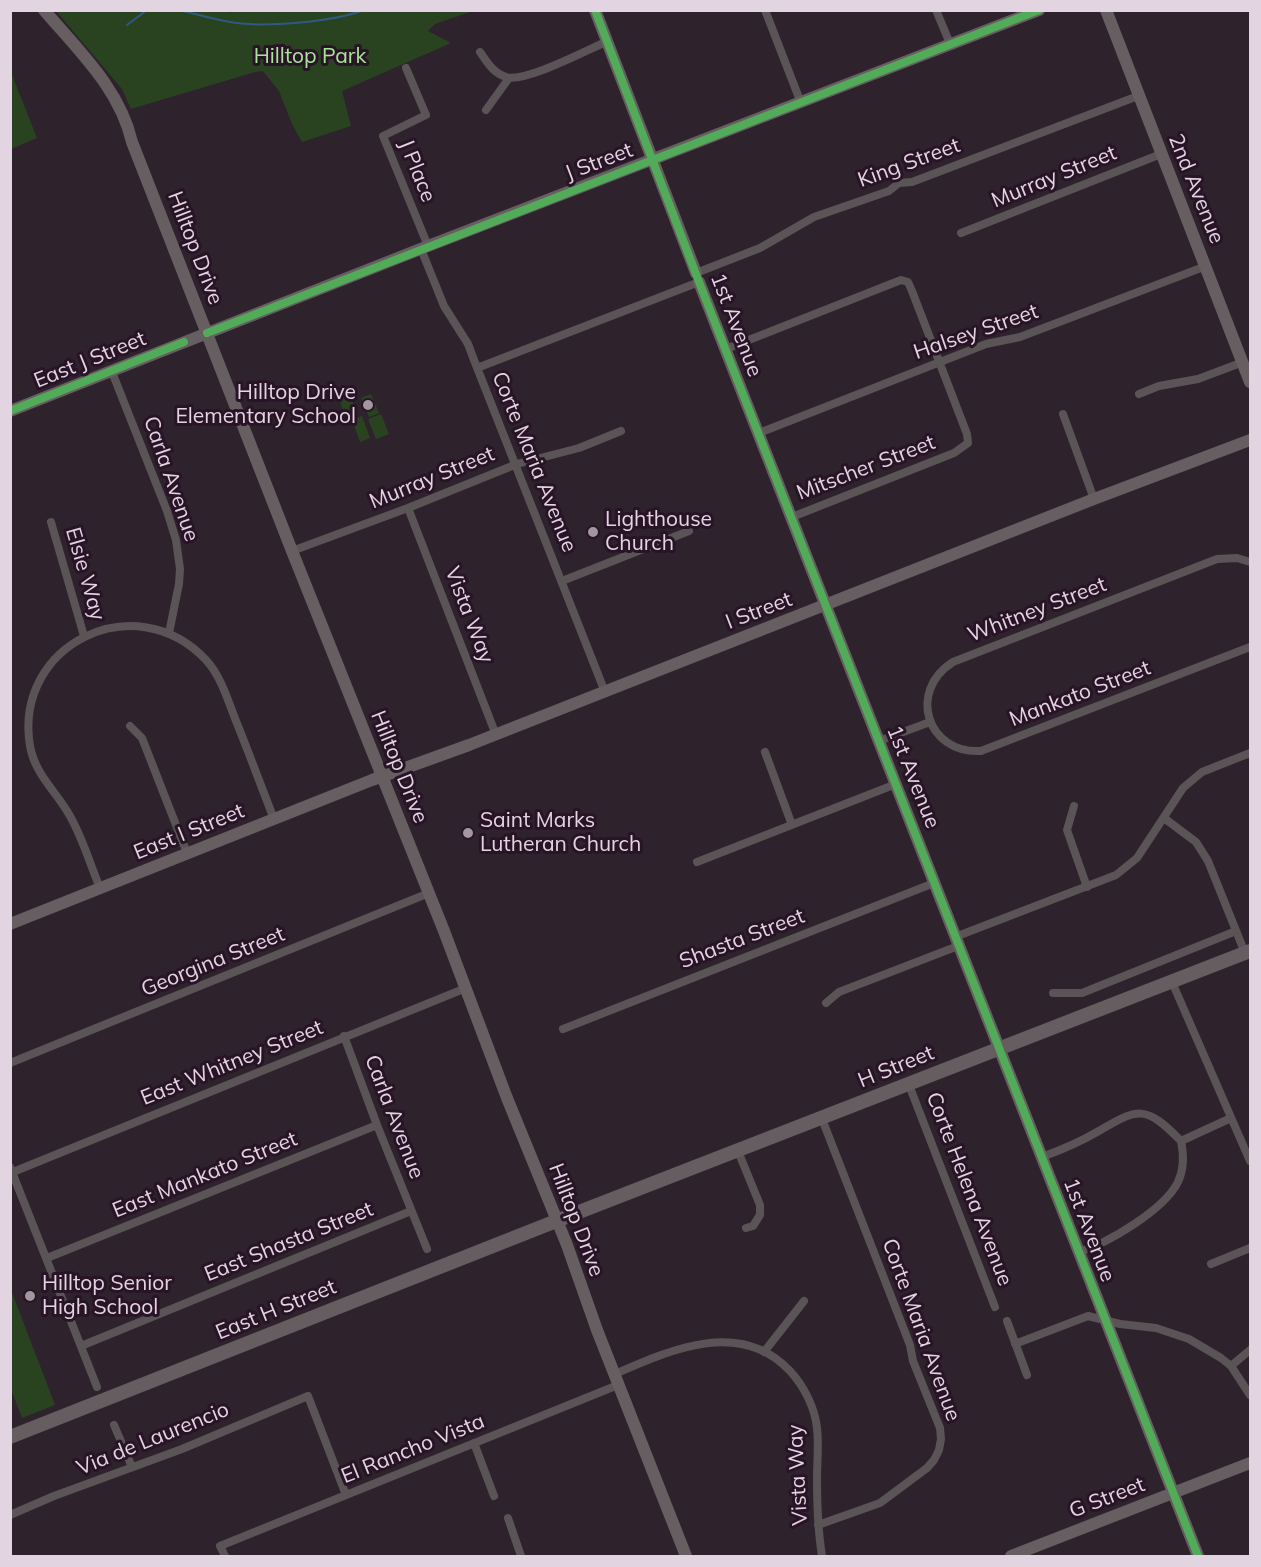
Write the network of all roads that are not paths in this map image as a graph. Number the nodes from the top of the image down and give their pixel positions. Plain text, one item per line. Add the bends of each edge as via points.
1 (44, 10) edge
2 (595, 10) edge
3 (765, 10) edge
4 (936, 10) edge
5 (1038, 10) edge
6 (1106, 10) edge
7 (608, 41) junction
8 (951, 46) junction
9 (480, 52) dead end
10 (406, 68) dead end
11 (509, 78) junction
12 (1138, 96) junction
13 (801, 102) junction
14 (486, 110) dead end
15 (1161, 154) junction
16 (653, 160) junction
17 (961, 233) dead end
18 (425, 248) junction
19 (1206, 266) junction
20 (698, 278) junction
21 (207, 333) junction
22 (726, 349) junction
23 (1243, 362) junction
24 (939, 363) junction
25 (477, 368) junction
26 (112, 372) junction
27 (1251, 382) edge
28 (1139, 394) dead end
29 (10, 411) edge
30 (1063, 414) dead end
31 (621, 431) dead end
32 (759, 433) junction
33 (1251, 440) edge
34 (517, 464) junction
35 (1094, 499) junction
36 (408, 508) junction
37 (792, 517) junction
38 (51, 522) dead end
39 (689, 531) dead end
40 (292, 551) junction
41 (1251, 562) edge
42 (562, 581) junction
43 (826, 606) junction
44 (169, 633) junction
45 (84, 636) junction
46 (1251, 647) edge
47 (605, 692) junction
48 (930, 722) junction
49 (130, 726) dead end
50 (496, 735) junction
51 (879, 741) junction
52 (765, 752) dead end
53 (1251, 753) edge
54 (382, 777) junction
55 (896, 784) junction
56 (1074, 806) dead end
57 (1164, 818) junction
58 (274, 819) junction
59 (792, 825) junction
60 (187, 854) junction
61 (697, 862) dead end
62 (934, 883) junction
63 (1087, 887) junction
64 (100, 888) junction
65 (429, 893) junction
66 (10, 924) edge
67 (1236, 931) junction
68 (957, 942) junction
69 (1248, 952) edge
70 (1172, 982) junction
71 (466, 988) junction
72 (1053, 993) dead end
73 (826, 1003) dead end
74 (564, 1029) dead end
75 (344, 1036) junction
76 (999, 1050) junction
77 (10, 1063) edge
78 (909, 1085) junction
79 (1231, 1118) junction
80 (822, 1119) junction
81 (377, 1125) junction
82 (1181, 1141) junction
83 (738, 1151) junction
84 (1042, 1157) junction
85 (1251, 1161) edge
86 (12, 1169) edge
87 (411, 1211) junction
88 (556, 1222) junction
89 (746, 1228) dead end
90 (1251, 1248) edge
91 (427, 1249) dead end
92 (1079, 1252) junction
93 (47, 1258) junction
94 (1211, 1264) dead end
95 (804, 1300) dead end
96 (995, 1307) dead end
97 (1105, 1319) junction
98 (1007, 1321) dead end
99 (1015, 1344) junction
100 (81, 1346) junction
101 (1251, 1350) edge
102 (764, 1352) junction
103 (1231, 1366) junction
104 (1027, 1375) dead end
105 (616, 1379) junction
106 (97, 1387) dead end
107 (1251, 1395) edge
108 (114, 1425) dead end
109 (10, 1437) edge
110 (474, 1443) junction
111 (1251, 1463) edge
112 (132, 1467) junction
113 (1173, 1493) junction
114 (346, 1495) junction
115 (494, 1496) dead end
116 (10, 1515) edge
117 (508, 1518) dead end
118 (818, 1526) junction
119 (225, 1557) edge
120 (521, 1557) edge
121 (686, 1557) edge
122 (822, 1557) edge
123 (1011, 1557) edge
124 (1198, 1557) edge

1 - 21 street, Hilltop Drive via 117,100
2 - 7 street, 1st Avenue
3 - 13 street
4 - 8 street
5 - 8 street, J Street
6 - 12 street, 2nd Avenue
7 - 11 street via 540,71
7 - 16 street, 1st Avenue
8 - 13 street, J Street
9 - 11 street via 490,67
10 - 18 street, J Place via 426,115 383,136
11 - 14 street
12 - 15 street, 2nd Avenue
12 - 20 street, King Street via 814,217
13 - 16 street, J Street
15 - 17 street, Murray Street
15 - 19 street, 2nd Avenue
16 - 18 street, J Street
16 - 20 street, 1st Avenue
18 - 21 street, J Street
18 - 25 street, Corte Maria Avenue via 444,306 468,344
19 - 23 street, 2nd Avenue
19 - 24 street, Halsey Street via 1020,337 986,344
20 - 22 street, 1st Avenue
20 - 25 street, King Street
21 - 26 street, East J Street
21 - 40 street, Hilltop Drive
22 - 24 street via 901,280 908,282
22 - 32 street, 1st Avenue
23 - 27 street, 2nd Avenue
23 - 28 street via 1198,379
24 - 32 street, Halsey Street
24 - 37 street, Mitscher Street via 968,443 954,453
25 - 34 street, Corte Maria Avenue
26 - 29 street, East J Street
26 - 44 street, Carla Avenue via 176,540 179,584
30 - 35 street
31 - 34 street, Murray Street via 579,448
32 - 37 street, 1st Avenue
33 - 35 street, I Street
34 - 36 street, Murray Street
34 - 42 street, Corte Maria Avenue
35 - 43 street, I Street
36 - 40 street, Murray Street
36 - 50 street, Vista Way
37 - 43 street, 1st Avenue
38 - 45 street, Elsie Way
39 - 42 street
40 - 54 street, Hilltop Drive
41 - 48 street, Whitney Street via 1217,559 953,662 932,685 928,700
42 - 47 street, Corte Maria Avenue
43 - 47 street, I Street
43 - 51 street, 1st Avenue
44 - 45 street via 121,626
44 - 58 street via 197,651 217,675
45 - 64 street via 57,656 41,678 29,712 29,734 38,769 71,817
46 - 48 street, Mankato Street via 981,751 954,747 937,734
47 - 50 street, I Street
48 - 51 street
49 - 60 street via 142,738
50 - 54 street, I Street
51 - 55 street, 1st Avenue
52 - 59 street
53 - 57 street via 1202,772 1180,792
54 - 58 street, East I Street
54 - 65 street, Hilltop Drive
55 - 59 street
55 - 62 street, 1st Avenue
56 - 63 street via 1066,830
57 - 63 street via 1137,858 1116,875
57 - 67 street via 1196,842 1208,861
58 - 60 street, East I Street
59 - 61 street
60 - 64 street, East I Street
62 - 68 street, 1st Avenue
62 - 74 street, Shasta Street
63 - 68 street
64 - 66 street, East I Street
65 - 71 street, Hilltop Drive
65 - 77 street, Georgina Street
67 - 69 street
67 - 72 street via 1082,993
68 - 73 street via 839,992
68 - 76 street, 1st Avenue
69 - 70 main road, H Street
70 - 76 main road, H Street
70 - 79 street
71 - 75 street, East Whitney Street
71 - 88 street, Hilltop Drive
75 - 81 street, Carla Avenue
75 - 86 street, East Whitney Street
76 - 78 main road, H Street
76 - 84 street, 1st Avenue
78 - 80 main road, H Street
78 - 96 street, Corte Helena Avenue
79 - 82 street
79 - 85 street
80 - 83 main road, H Street
80 - 118 street, Corte Maria Avenue via 910,1345 941,1439 931,1465 880,1503
81 - 87 street, Carla Avenue
81 - 93 street, East Mankato Street
82 - 84 street via 1160,1120 1130,1114
82 - 92 street via 1182,1172 1170,1194 1127,1229
83 - 88 main road, H Street
83 - 89 street via 760,1205 760,1215 753,1226
84 - 92 street, 1st Avenue
86 - 93 street
87 - 91 street, Carla Avenue
87 - 100 street, East Shasta Street
88 - 105 street, Hilltop Drive
88 - 109 main road, East H Street
90 - 94 street
92 - 97 street, 1st Avenue
93 - 100 street
95 - 102 street
97 - 99 street via 1088,1316
97 - 103 street via 1178,1334 1207,1348
97 - 113 street, 1st Avenue
98 - 99 street
99 - 104 street
100 - 106 street
101 - 103 street
102 - 105 street, Vista Way via 736,1343 702,1343
102 - 118 street, Vista Way via 797,1379 815,1418
103 - 107 street
105 - 110 street, El Rancho Vista
105 - 121 street, Hilltop Drive
108 - 112 street
110 - 114 street, El Rancho Vista
110 - 115 street
111 - 113 street, G Street
112 - 114 street, Via de Laurencio via 308,1396
112 - 116 street, Via de Laurencio
113 - 123 street, G Street
113 - 124 street, 1st Avenue
114 - 119 street, El Rancho Vista via 220,1546
117 - 120 street
118 - 122 street, Vista Way

